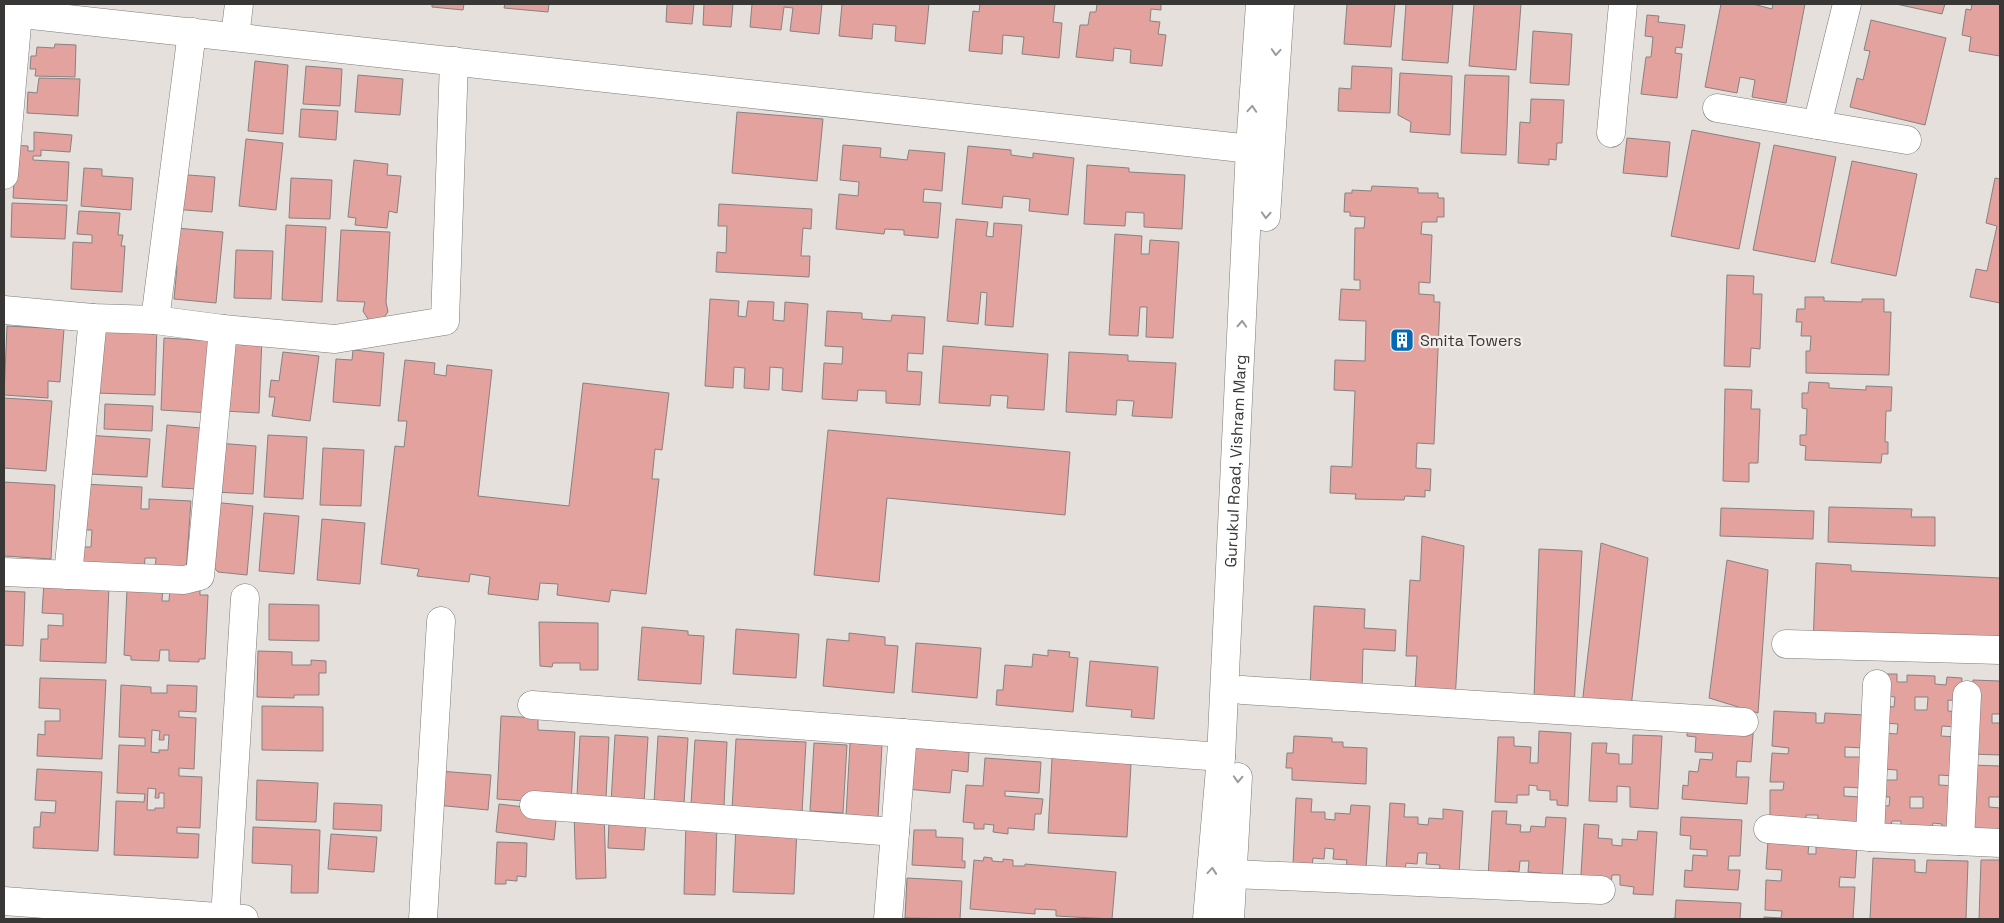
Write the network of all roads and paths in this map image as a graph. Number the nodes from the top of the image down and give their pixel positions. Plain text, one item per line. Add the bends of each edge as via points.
1 (239, 4) edge
2 (1260, 4) edge
3 (1280, 4) edge
4 (1623, 4) edge
5 (1848, 4) edge
6 (11, 13) edge
7 (192, 32) junction
8 (235, 37) junction
9 (454, 61) junction
10 (1717, 108) dead end
11 (1817, 125) junction
12 (1611, 133) dead end
13 (1907, 140) dead end
14 (1259, 149) junction
15 (4, 175) edge
16 (4, 310) edge
17 (93, 318) junction
18 (155, 320) junction
19 (223, 329) junction
20 (4, 572) edge
21 (68, 575) junction
22 (245, 598) dead end
23 (441, 621) dead end
24 (1786, 644) dead end
25 (2000, 650) edge
26 (1877, 684) dead end
27 (1242, 690) junction
28 (1967, 695) dead end
29 (532, 705) dead end
30 (1744, 722) dead end
31 (903, 733) junction
32 (1222, 757) junction
33 (534, 805) dead end
34 (1768, 829) dead end
35 (895, 832) junction
36 (1870, 837) junction
37 (1960, 841) junction
38 (2000, 843) edge
39 (1233, 874) junction
40 (1601, 890) dead end
41 (4, 901) edge
42 (234, 918) edge
43 (423, 919) edge
44 (888, 919) edge
45 (1208, 919) edge
46 (1230, 919) edge

1 - 8 street
14 -> 2 street, Gurukul Road, Vishram Marg
3 -> 14 street, Gurukul Road, Vishram Marg
4 - 12 street
5 - 11 street
6 - 7 street
6 - 15 street
7 - 8 street
7 - 18 street
8 - 9 street
9 - 14 street
9 - 19 street via 444,321 335,339
10 - 11 street
11 - 13 street
14 -> 27 street, Gurukul Road, Vishram Marg
32 -> 14 street, Gurukul Road, Vishram Marg
16 - 17 street
17 - 18 street
17 - 21 street
18 - 19 street
19 - 21 street via 200,576 184,580
20 - 21 street
22 - 42 street
23 - 43 street
24 - 25 street
26 - 36 street
27 - 30 street
27 -> 39 street, Gurukul Road, Vishram Marg
28 - 37 street
29 - 31 street
31 - 32 street
31 - 35 street
45 -> 32 street, Gurukul Road, Vishram Marg
33 - 35 street
34 - 36 street
35 - 44 street
36 - 37 street
37 - 38 street
39 - 40 street
39 - 46 street, Gurukul Road, Vishram Marg
41 - 42 street

